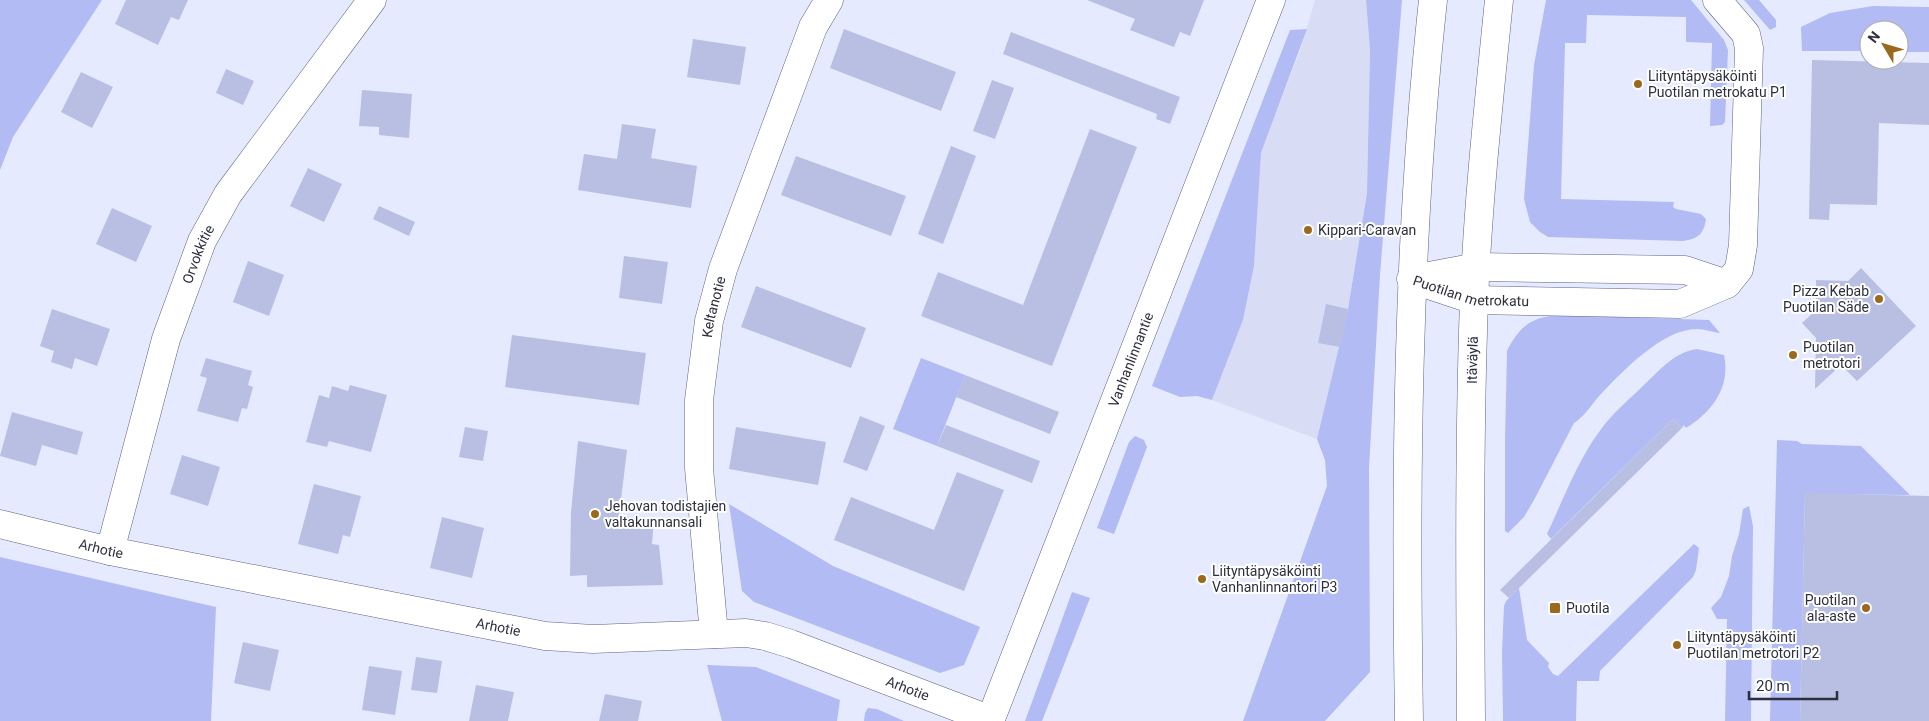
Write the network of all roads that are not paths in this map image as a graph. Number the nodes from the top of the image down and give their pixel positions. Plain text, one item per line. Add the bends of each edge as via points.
1 (372, 0) edge
2 (829, 0) edge
3 (1271, 0) edge
4 (1433, 0) edge
5 (1499, 0) edge
6 (1717, 0) edge
7 (1477, 267) junction
8 (1411, 279) junction
9 (1727, 284) junction
10 (1474, 300) junction
11 (0, 524) edge
12 (110, 551) junction
13 (714, 634) junction
14 (990, 721) edge
15 (1409, 721) edge
16 (1471, 721) edge

1 - 12 street, Orvokkitie via 228,194 202,241 166,339
2 - 13 street, Keltanotie via 813,27 723,269 709,320 699,400 699,468
3 - 14 street, Vanhanlinnantie
4 - 8 street
5 - 7 street, Itäväylä
6 - 9 street via 1746,34 1749,48 1743,245 1739,269
7 - 8 street, Puotilan metrokatu
7 - 9 street, Puotilan metrokatu via 1685,270
7 - 10 street, Itäväylä
8 - 10 street, Puotilan metrokatu
8 - 15 street via 1406,544
9 - 10 street, Puotilan metrokatu via 1680,304
10 - 16 street, Itäväylä
11 - 12 street, Arhotie
12 - 13 street, Arhotie via 545,636 593,639
13 - 14 street, Arhotie via 746,633 774,638

